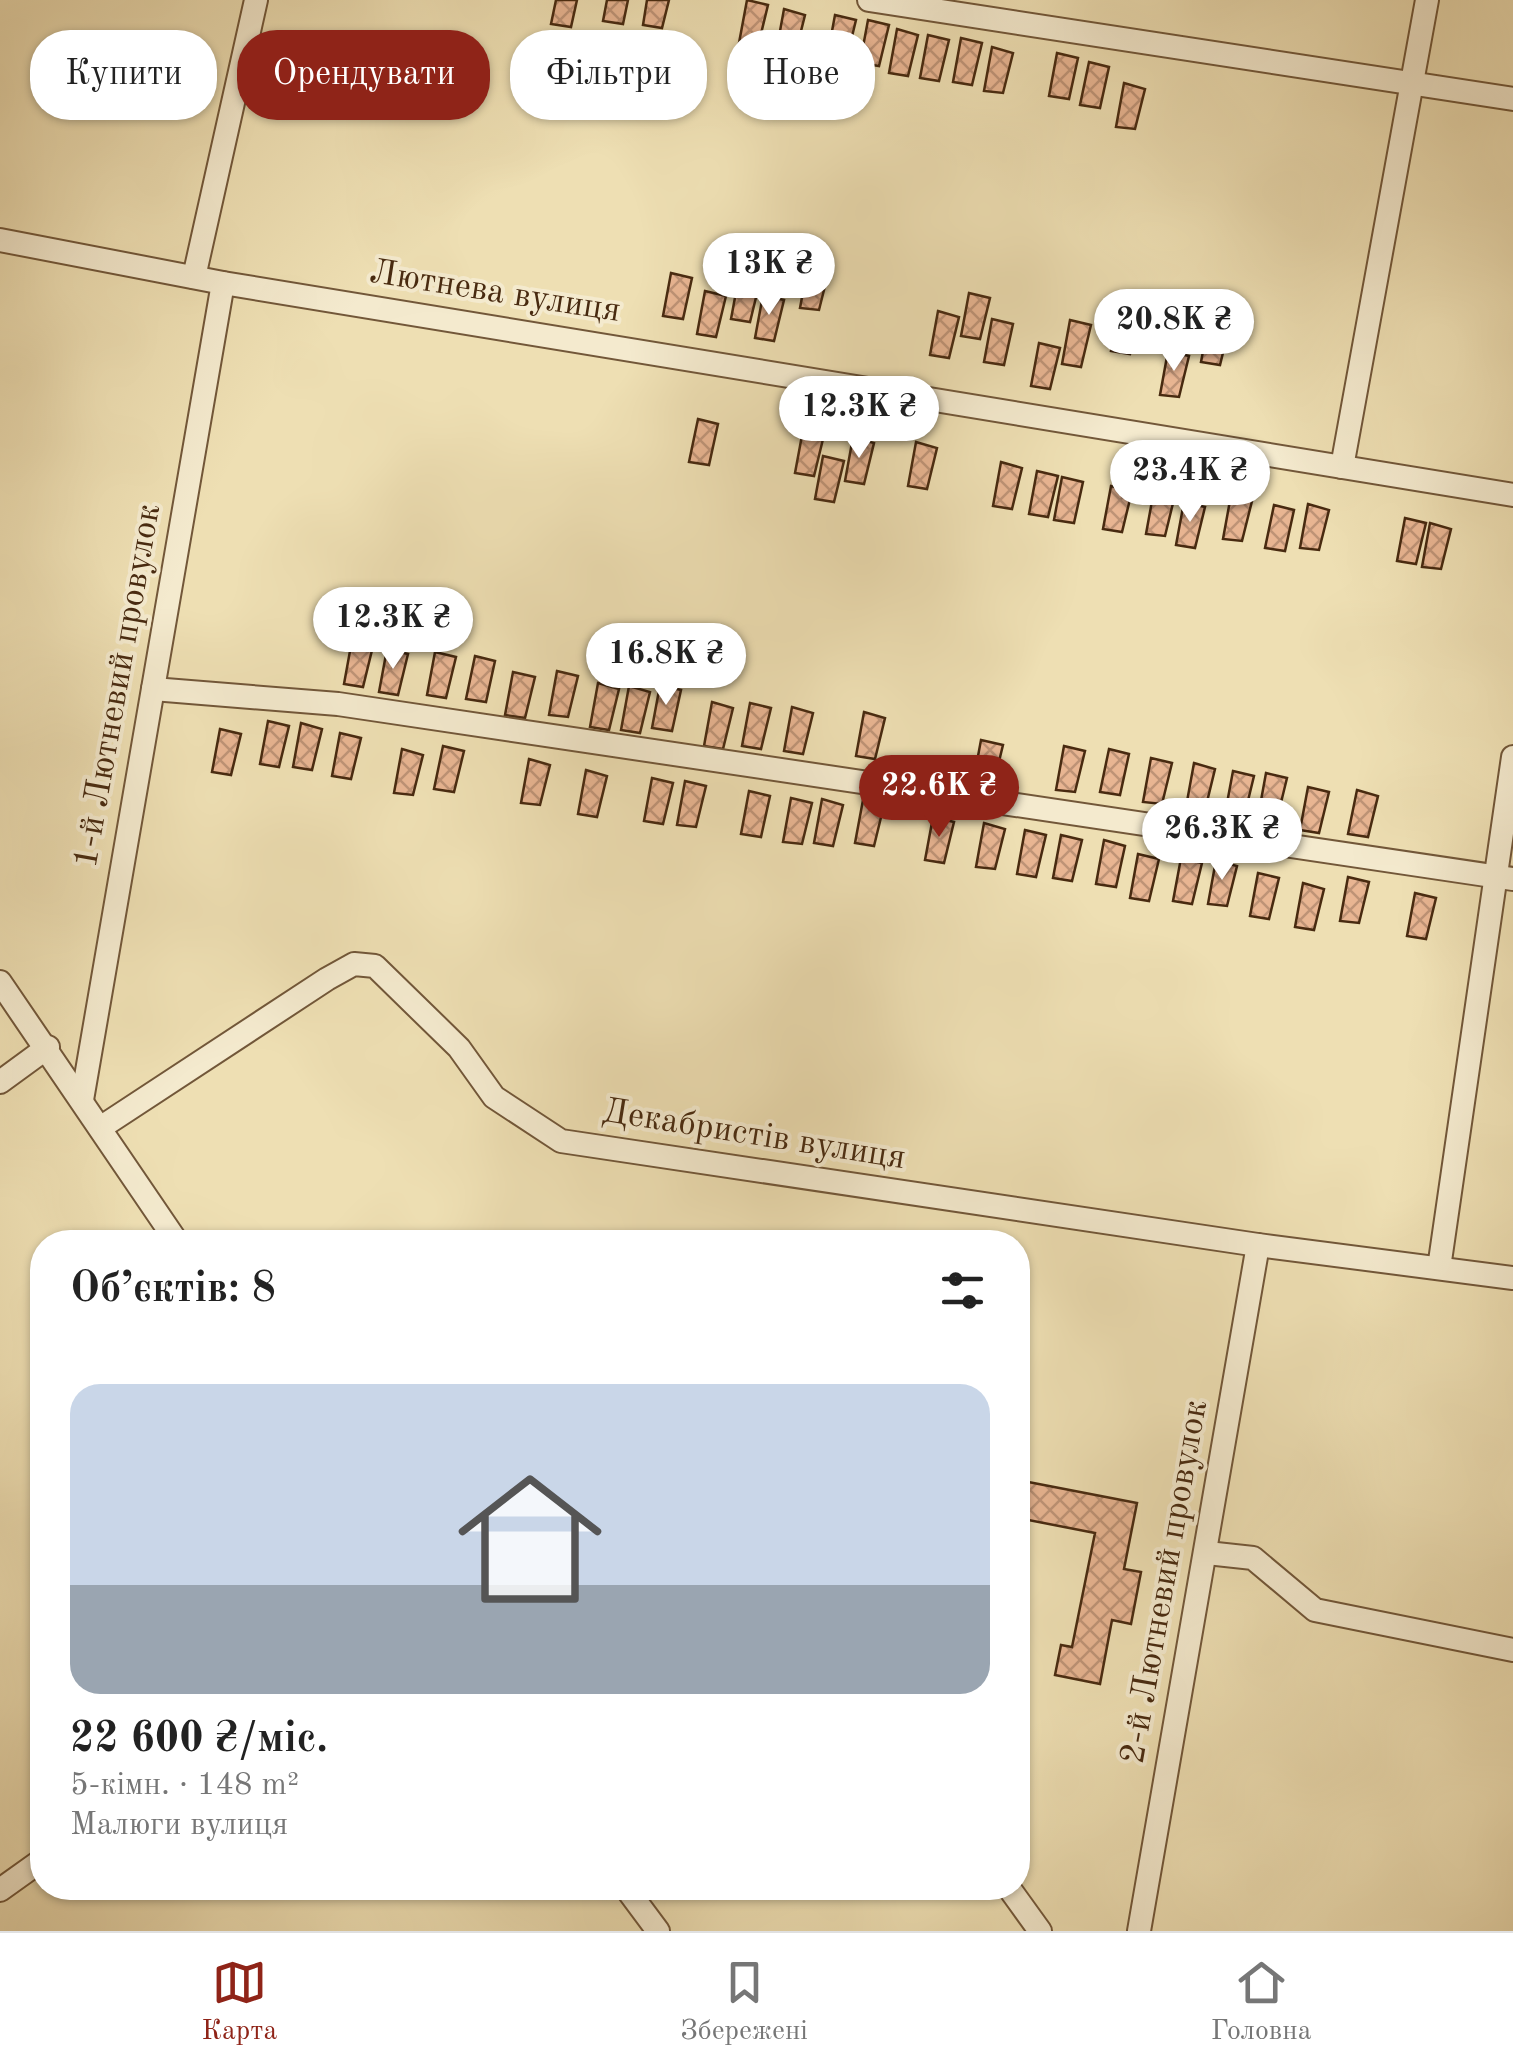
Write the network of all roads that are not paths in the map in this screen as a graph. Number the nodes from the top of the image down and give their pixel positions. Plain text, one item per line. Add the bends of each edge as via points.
1 (256, 0) edge
2 (869, 0) edge
3 (1427, 0) edge
4 (1411, 83) junction
5 (1513, 99) edge
6 (0, 240) edge
7 (194, 277) junction
8 (222, 283) junction
9 (1342, 467) junction
10 (1513, 494) edge
11 (153, 689) junction
12 (1513, 757) edge
13 (1504, 878) edge
14 (0, 982) edge
15 (48, 1047) junction
16 (0, 1082) edge
17 (82, 1100) junction
18 (100, 1128) junction
19 (169, 1230) edge
20 (1258, 1246) junction
21 (1438, 1268) junction
22 (1513, 1278) edge
23 (1207, 1553) junction
24 (1513, 1650) edge
25 (30, 1869) edge
26 (0, 1890) edge
27 (635, 1900) edge
28 (1018, 1900) edge
29 (658, 1931) edge
30 (1040, 1931) edge
31 (1139, 1931) edge

1 - 7 street
2 - 4 street
3 - 4 street
4 - 5 street
4 - 9 street
6 - 7 street, Лютнева вулиця
7 - 8 street, Лютнева вулиця
8 - 9 street, Лютнева вулиця
8 - 11 street, 1-й Лютневий провулок
9 - 10 street, Лютнева вулиця
11 - 13 street via 338,704
11 - 17 street, 1-й Лютневий провулок
12 - 13 street
13 - 21 street
14 - 15 street
15 - 16 street
15 - 17 street
17 - 18 street
18 - 19 street
18 - 20 street, Декабристів вулиця via 327,978 354,964 375,966 459,1048 494,1097 561,1141
20 - 21 street, Декабристів вулиця
20 - 23 street, 2-й Лютневий провулок
21 - 22 street, Декабристів вулиця
23 - 24 street via 1253,1558 1315,1610
23 - 31 street, 2-й Лютневий провулок
25 - 26 street
27 - 29 street
28 - 30 street

